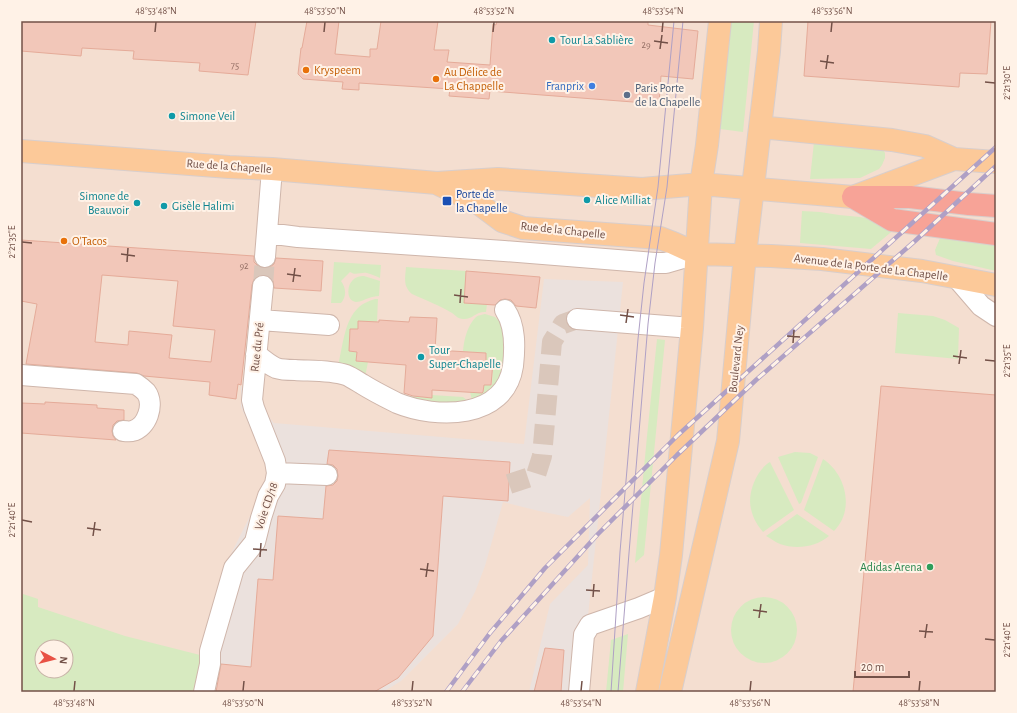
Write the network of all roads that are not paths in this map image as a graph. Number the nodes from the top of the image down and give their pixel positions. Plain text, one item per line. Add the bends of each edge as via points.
1 (720, 21) edge
2 (771, 21) edge
3 (760, 127) junction
4 (21, 151) edge
5 (954, 159) junction
6 (996, 162) edge
7 (272, 169) junction
8 (437, 183) junction
9 (701, 184) junction
10 (753, 189) junction
11 (853, 197) junction
12 (996, 206) edge
13 (267, 233) junction
14 (996, 234) edge
15 (697, 254) junction
16 (745, 255) junction
17 (265, 257) tunnel mouth
18 (956, 277) junction
19 (996, 285) edge
20 (263, 286) tunnel mouth
21 (505, 310) dead end
22 (996, 316) edge
23 (577, 319) tunnel mouth
24 (260, 320) junction
25 (329, 325) dead end
26 (692, 328) junction
27 (256, 354) junction
28 (21, 375) edge
29 (254, 408) joint
30 (148, 416) junction
31 (123, 431) dead end
32 (143, 442) dead end
33 (277, 473) junction
34 (327, 475) dead end
35 (665, 597) junction
36 (204, 692) edge
37 (579, 692) edge
38 (648, 692) edge
39 (670, 692) edge

1 - 9 main road
2 - 3 main road, Boulevard Ney
3 - 5 main road via 892,140 925,146
3 - 10 main road, Boulevard Ney
4 - 7 main road, Rue de la Chapelle
5 - 6 main road
5 - 11 main road
7 - 8 main road, Rue de la Chapelle
7 - 13 street
8 - 9 main road, Rue de la Chapelle via 498,179 642,189
8 - 15 main road, Rue de la Chapelle via 478,203 502,221 512,225 523,228 660,238
9 - 10 main road, Rue de la Chapelle
9 - 15 main road
10 - 11 main road
10 - 16 main road, Boulevard Ney
11 - 12 highway via 910,197
11 - 14 highway via 892,220
13 - 15 street via 655,263 666,263
13 - 17 street
15 - 16 main road, Avenue de la Porte de La Chapelle
15 - 26 main road
16 - 18 main road, Avenue de la Porte de La Chapelle via 822,259
16 - 39 main road, Boulevard Ney via 728,441
18 - 19 main road, Avenue de la Porte de La Chapelle
18 - 22 street via 981,306
20 - 24 street, Rue du Pré
21 - 27 street via 510,317 514,338 512,373 507,386 497,397 481,406 464,411 442,413 419,410 381,395 346,375 276,368
23 - 26 street
24 - 25 street
24 - 27 street, Rue du Pré
26 - 35 main road
27 - 29 street, Rue du Pré via 252,400
28 - 30 street via 136,384 146,392 150,401
29 - 33 street, Voie CD/18 via 275,461
30 - 31 street via 140,427 132,432
30 - 32 street
33 - 34 street
33 - 36 street, Voie CD/18 via 254,542 234,568 210,651
35 - 37 street via 590,625 584,635
35 - 38 main road

